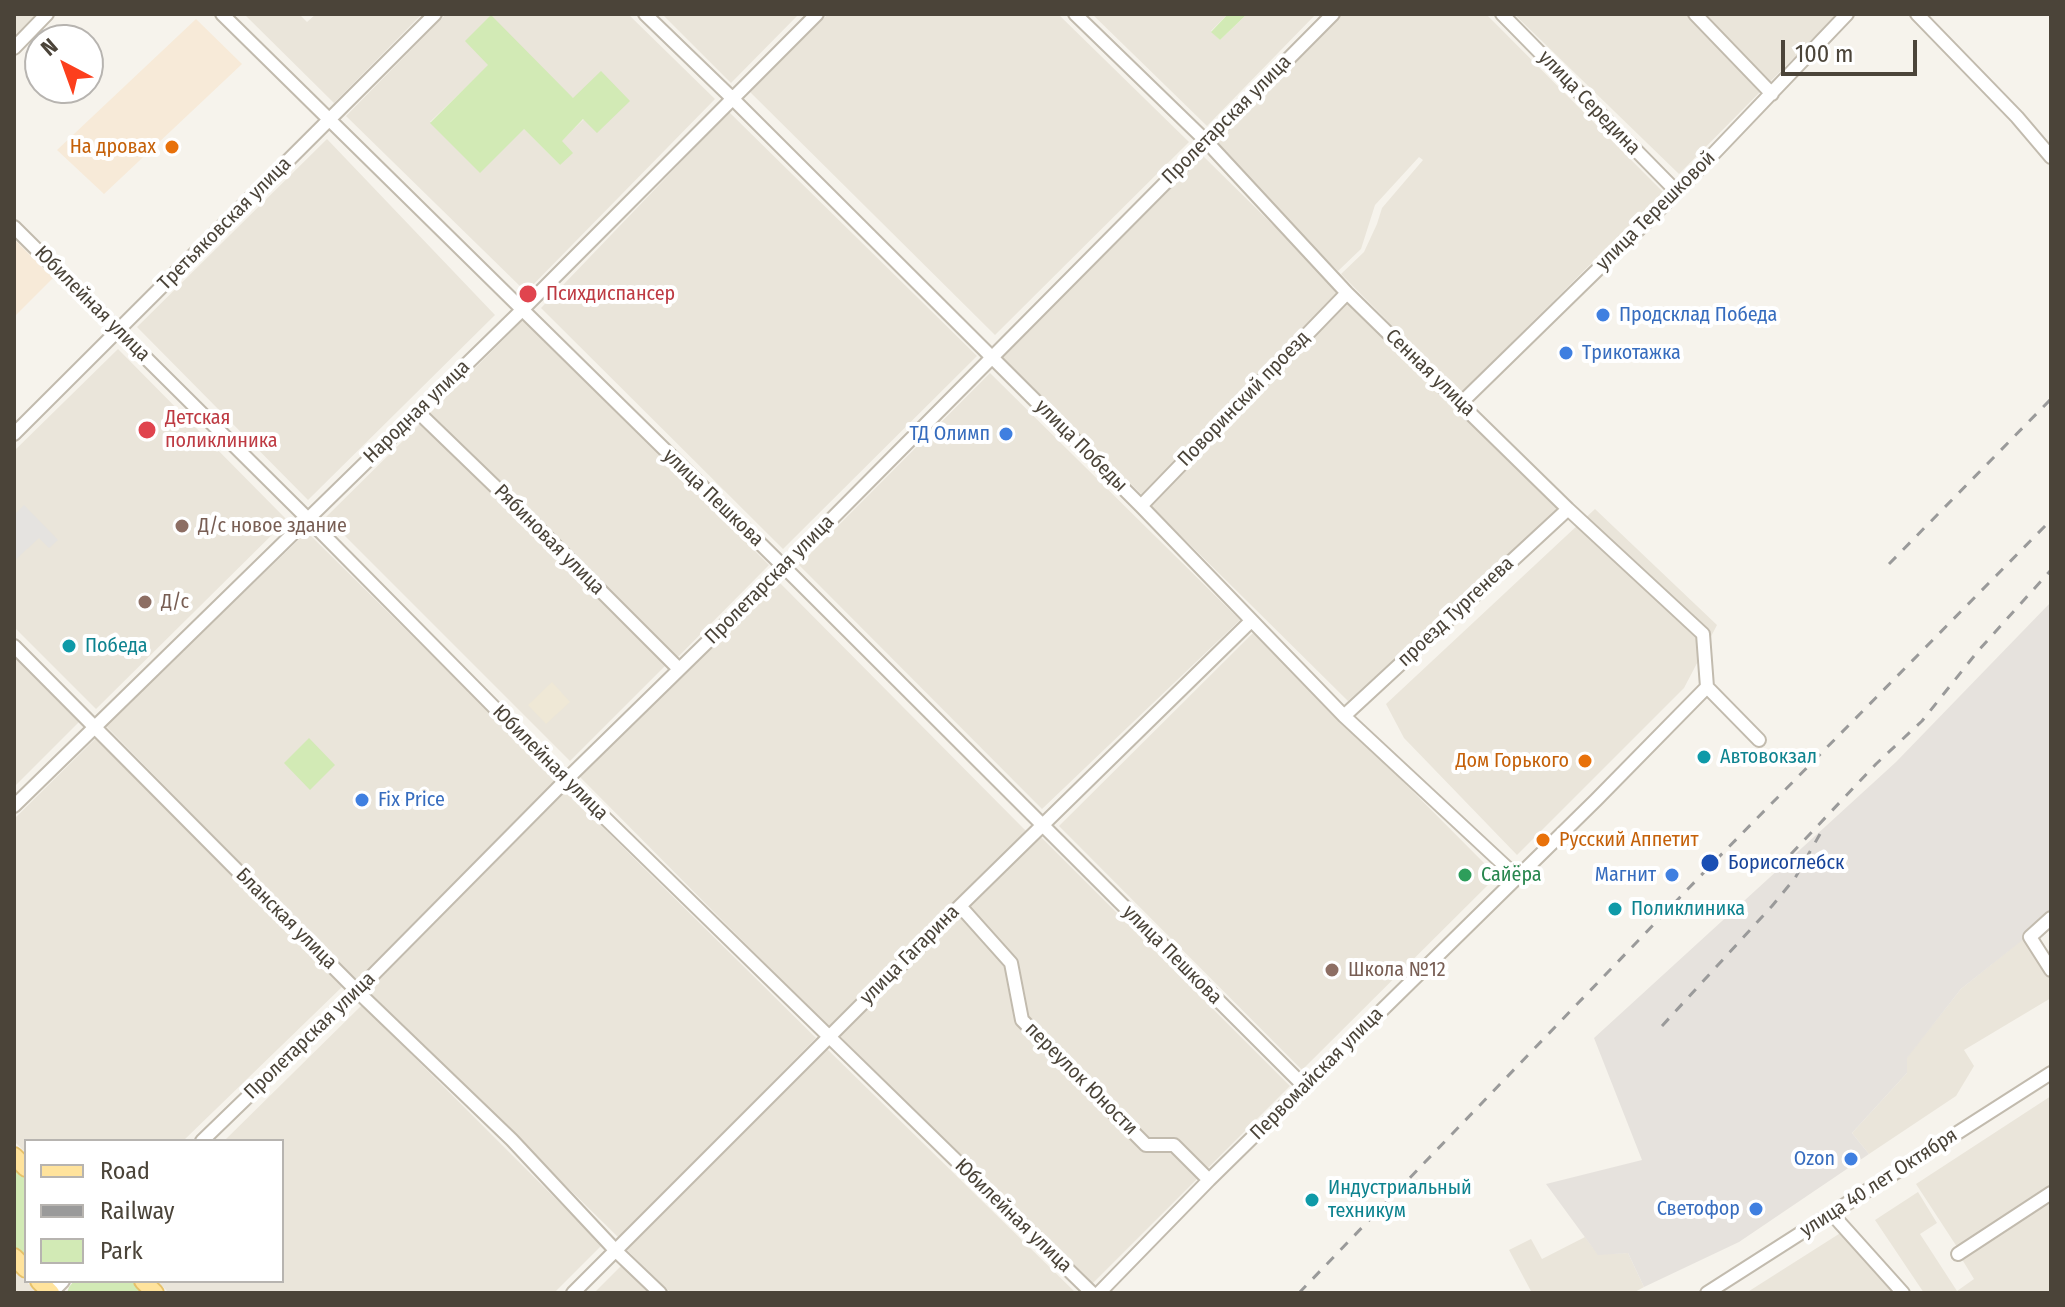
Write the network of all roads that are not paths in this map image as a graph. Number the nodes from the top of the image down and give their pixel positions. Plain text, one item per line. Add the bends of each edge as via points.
1 (47, 14) edge
2 (222, 14) edge
3 (435, 14) edge
4 (645, 14) edge
5 (817, 14) edge
6 (1075, 14) edge
7 (1333, 14) edge
8 (1502, 14) edge
9 (1695, 14) edge
10 (1847, 14) edge
11 (1917, 14) edge
12 (14, 48) edge
13 (1772, 94) junction
14 (733, 99) junction
15 (330, 119) junction
16 (1206, 141) junction
17 (2051, 157) edge
18 (1677, 192) junction
19 (14, 227) edge
20 (1347, 293) junction
21 (522, 310) junction
22 (119, 330) junction
23 (992, 356) junction
24 (1461, 403) junction
25 (418, 412) junction
26 (14, 434) edge
27 (1141, 506) junction
28 (1568, 509) junction
29 (307, 518) junction
30 (784, 567) junction
31 (1251, 621) junction
32 (14, 646) edge
33 (679, 669) junction
34 (1707, 687) junction
35 (1344, 716) junction
36 (96, 727) junction
37 (1759, 740) dead end
38 (566, 780) junction
39 (14, 806) edge
40 (1042, 826) junction
41 (1517, 877) junction
42 (960, 906) junction
43 (2051, 918) edge
44 (2051, 970) edge
45 (357, 991) junction
46 (829, 1036) junction
47 (2051, 1073) edge
48 (1304, 1086) junction
49 (204, 1139) edge
50 (1209, 1180) junction
51 (2051, 1193) edge
52 (1832, 1214) junction
53 (616, 1251) junction
54 (1958, 1254) dead end
55 (573, 1293) edge
56 (660, 1293) edge
57 (1092, 1293) edge
58 (1099, 1293) edge
59 (1707, 1293) edge
60 (1903, 1293) edge

1 - 12 street
2 - 15 street, улица Пешкова
3 - 15 street, Третьяковская улица
4 - 14 street, улица Победы
5 - 14 street, Народная улица
6 - 16 street, Сенная улица
7 - 16 street, Пролетарская улица
8 - 18 street, улица Середина
9 - 13 street
10 - 13 street, улица Терешковой
11 - 17 street
13 - 18 street, улица Терешковой
14 - 21 street, Народная улица
14 - 23 street, улица Победы
15 - 21 street, улица Пешкова
15 - 22 street, Третьяковская улица
16 - 20 street, Сенная улица
16 - 23 street, Пролетарская улица
18 - 24 street, улица Терешковой
19 - 22 street, Юбилейная улица
20 - 24 street, Сенная улица
20 - 27 street, Поворинский проезд
21 - 25 street, Народная улица
21 - 30 street, улица Пешкова
22 - 26 street, Третьяковская улица
22 - 29 street, Юбилейная улица
23 - 27 street, улица Победы
23 - 30 street, Пролетарская улица
24 - 28 street, Сенная улица
25 - 29 street, Народная улица
25 - 33 street, Рябиновая улица
27 - 31 street, улица Победы
28 - 34 street, Сенная улица via 1703,634
28 - 35 street, проезд Тургенева
29 - 36 street, Народная улица
29 - 38 street, Юбилейная улица
30 - 33 street, Пролетарская улица
30 - 40 street, улица Пешкова
31 - 35 street, улица Победы
31 - 40 street, улица Гагарина
32 - 36 street, Бланская улица
33 - 38 street, Пролетарская улица
34 - 37 street
34 - 41 street, Первомайская улица
35 - 41 street, улица Победы
36 - 39 street, Народная улица
36 - 45 street, Бланская улица
38 - 45 street, Пролетарская улица
38 - 46 street, Юбилейная улица
40 - 42 street, улица Гагарина
40 - 48 street, улица Пешкова
41 - 48 street, Первомайская улица
42 - 46 street, улица Гагарина
42 - 50 street, переулок Юности via 1011,963 1022,1020 1146,1145 1174,1145
43 - 44 street via 2030,937
45 - 49 street, Пролетарская улица
45 - 53 street, Бланская улица via 512,1140
46 - 53 street, улица Гагарина
46 - 57 street, Юбилейная улица
47 - 52 street, улица 40 лет Октября
48 - 50 street, Первомайская улица
50 - 58 street, Первомайская улица
51 - 54 street
52 - 59 street, улица 40 лет Октября
52 - 60 street
53 - 55 street, улица Гагарина
53 - 56 street, Бланская улица

